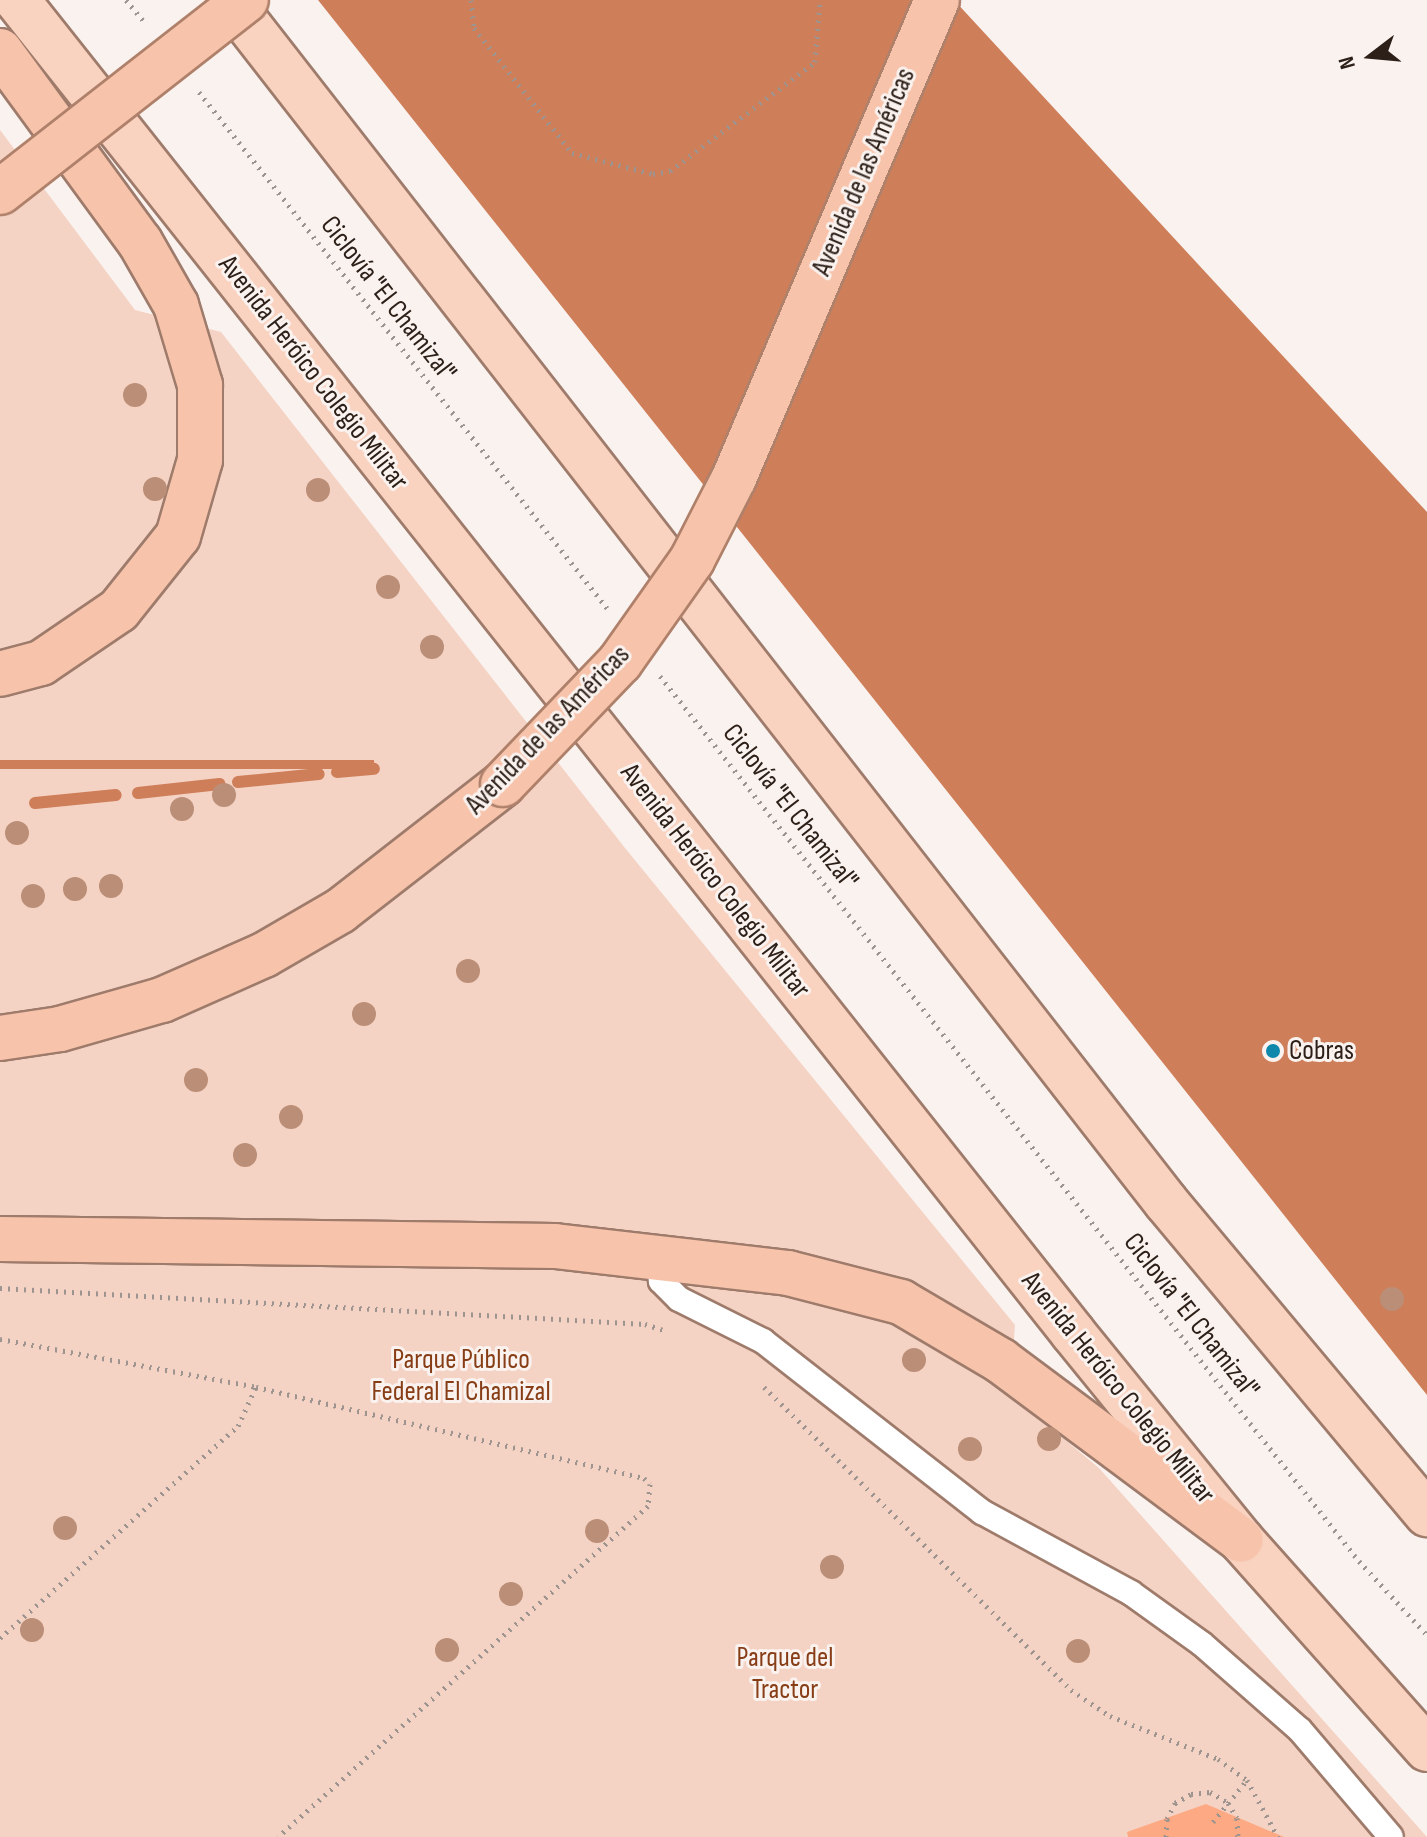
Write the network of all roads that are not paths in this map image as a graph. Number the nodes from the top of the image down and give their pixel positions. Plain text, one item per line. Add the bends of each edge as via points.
1 (17, 0) edge
2 (229, 0) edge
3 (246, 0) edge
4 (937, 0) edge
5 (0, 51) edge
6 (0, 192) edge
7 (0, 674) edge
8 (0, 1038) edge
9 (0, 1239) edge
10 (659, 1255) junction
11 (1427, 1514) edge
12 (1241, 1540) junction
13 (1427, 1749) edge
14 (1391, 1837) edge

1 - 12 main road, Avenida Heróico Colegio Militar
2 - 11 main road via 1166,1202
3 - 6 highway, bridge
4 - 8 highway, Avenida de las Américas, bridge via 734,478 692,560 620,662 503,784 340,911 264,955 162,1000 60,1029
5 - 7 highway via 140,242 176,305 200,385 200,460 178,536 119,610 41,663
9 - 10 highway via 555,1246
10 - 12 highway via 788,1273 901,1302 1001,1361
10 - 14 lane via 661,1281 679,1299 763,1341 982,1512 1131,1593 1202,1644 1300,1730
12 - 13 main road, Avenida Heróico Colegio Militar

